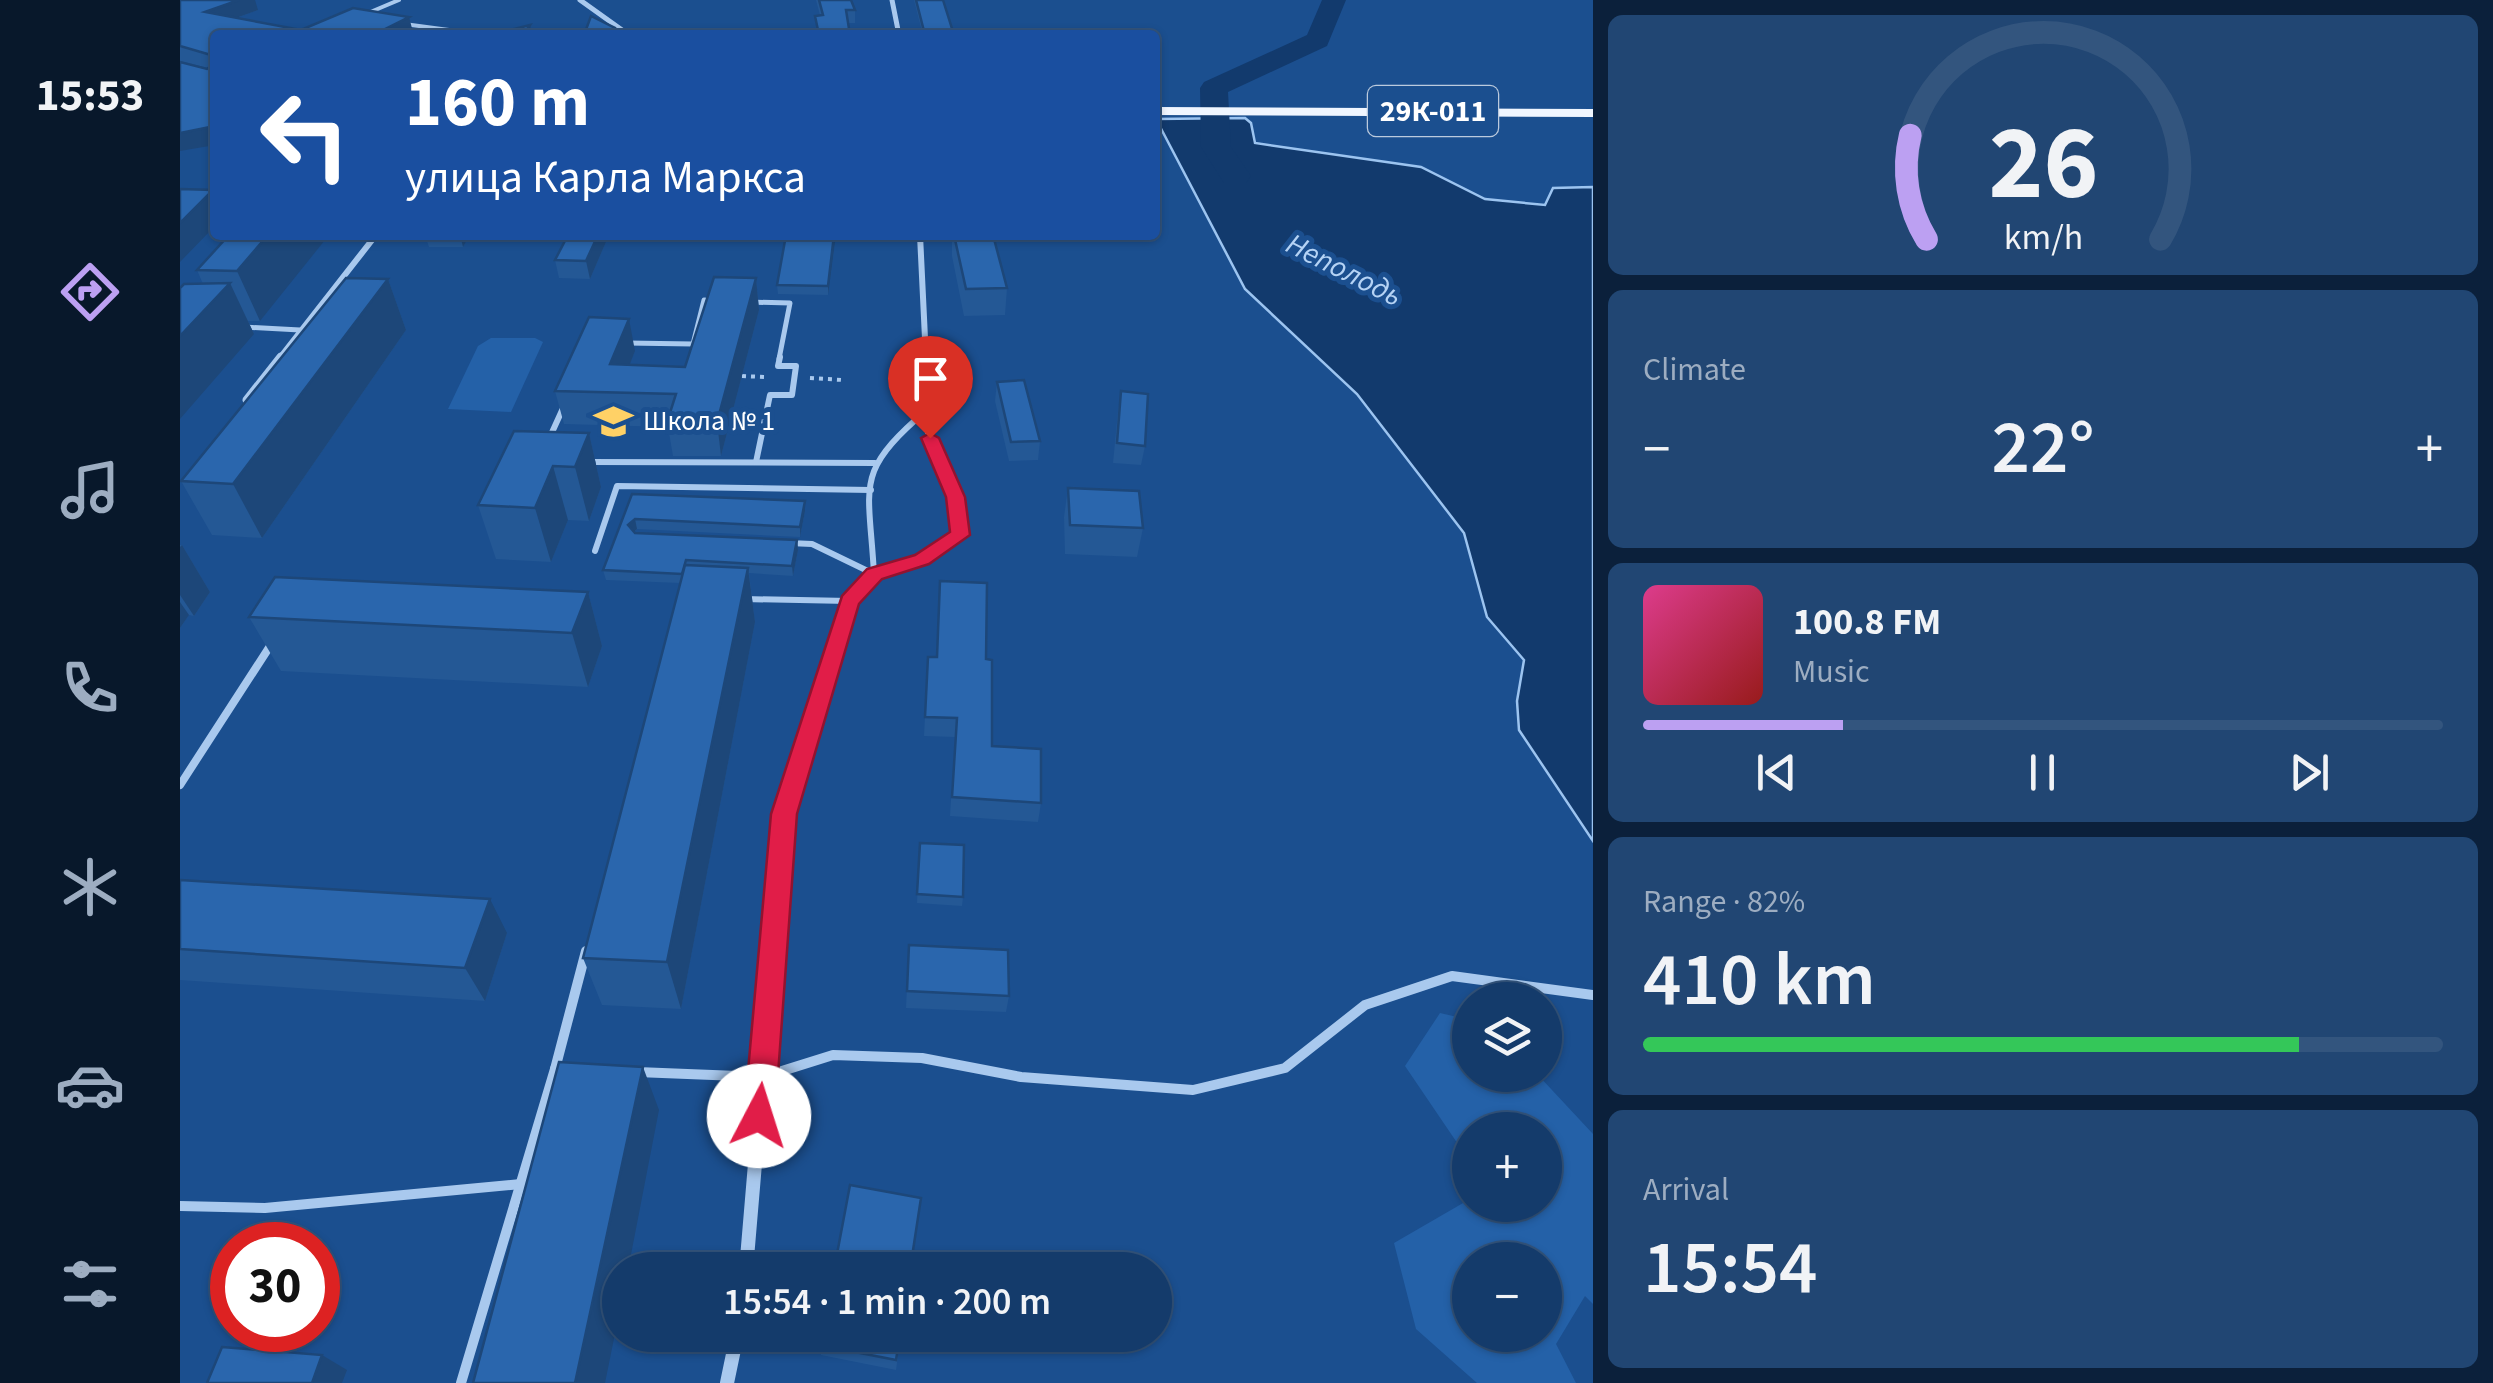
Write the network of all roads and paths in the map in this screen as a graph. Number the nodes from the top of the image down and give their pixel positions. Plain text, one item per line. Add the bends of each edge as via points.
1 (399, 0) edge
2 (580, 0) edge
3 (892, 0) edge
4 (362, 16) junction
5 (378, 20) edge
6 (346, 22) edge
7 (394, 22) edge
8 (454, 30) edge
9 (622, 30) edge
10 (898, 30) edge
11 (1160, 110) edge
12 (1593, 112) edge
13 (372, 240) edge
14 (920, 240) edge
15 (722, 301) edge
16 (738, 301) edge
17 (233, 326) edge
18 (300, 330) junction
19 (609, 343) edge
20 (570, 394) edge
21 (240, 409) edge
22 (928, 409) junction
23 (547, 445) edge
24 (579, 462) edge
25 (756, 462) junction
26 (874, 463) junction
27 (871, 490) junction
28 (773, 542) edge
29 (595, 551) dead end
30 (874, 574) junction
31 (736, 599) edge
32 (849, 601) junction
33 (277, 636) edge
34 (180, 785) edge
35 (590, 937) edge
36 (1593, 995) edge
37 (555, 1069) junction
38 (574, 1070) edge
39 (630, 1072) edge
40 (762, 1077) junction
41 (521, 1184) junction
42 (180, 1206) edge
43 (747, 1252) edge
44 (733, 1352) edge
45 (461, 1383) edge
46 (727, 1383) edge

1 - 4 lane
2 - 9 street
3 - 10 street
4 - 5 lane
4 - 6 lane
7 - 8 lane
11 - 12 main road, 29К-011
13 - 18 street
14 - 22 street
15 - 19 lane via 704,300 694,344
16 - 25 lane via 790,303 778,366 796,366 792,395 770,395
17 - 18 lane
18 - 21 street
20 - 23 lane
22 - 26 lane
22 - 30 street via 930,438 955,497 960,535 922,560
24 - 25 lane
25 - 26 lane
26 - 27 lane
27 - 29 lane via 617,486
27 - 30 lane
28 - 30 lane via 812,544
30 - 32 street
31 - 32 lane
32 - 40 street via 784,814
33 - 34 lane
35 - 37 lane
36 - 40 lane via 1452,976 1365,1005 1285,1068 1193,1090 1021,1077 904,1058 833,1056
37 - 38 lane
37 - 41 lane
39 - 40 lane
40 - 43 street
41 - 42 lane via 266,1208
41 - 45 lane
44 - 46 street

